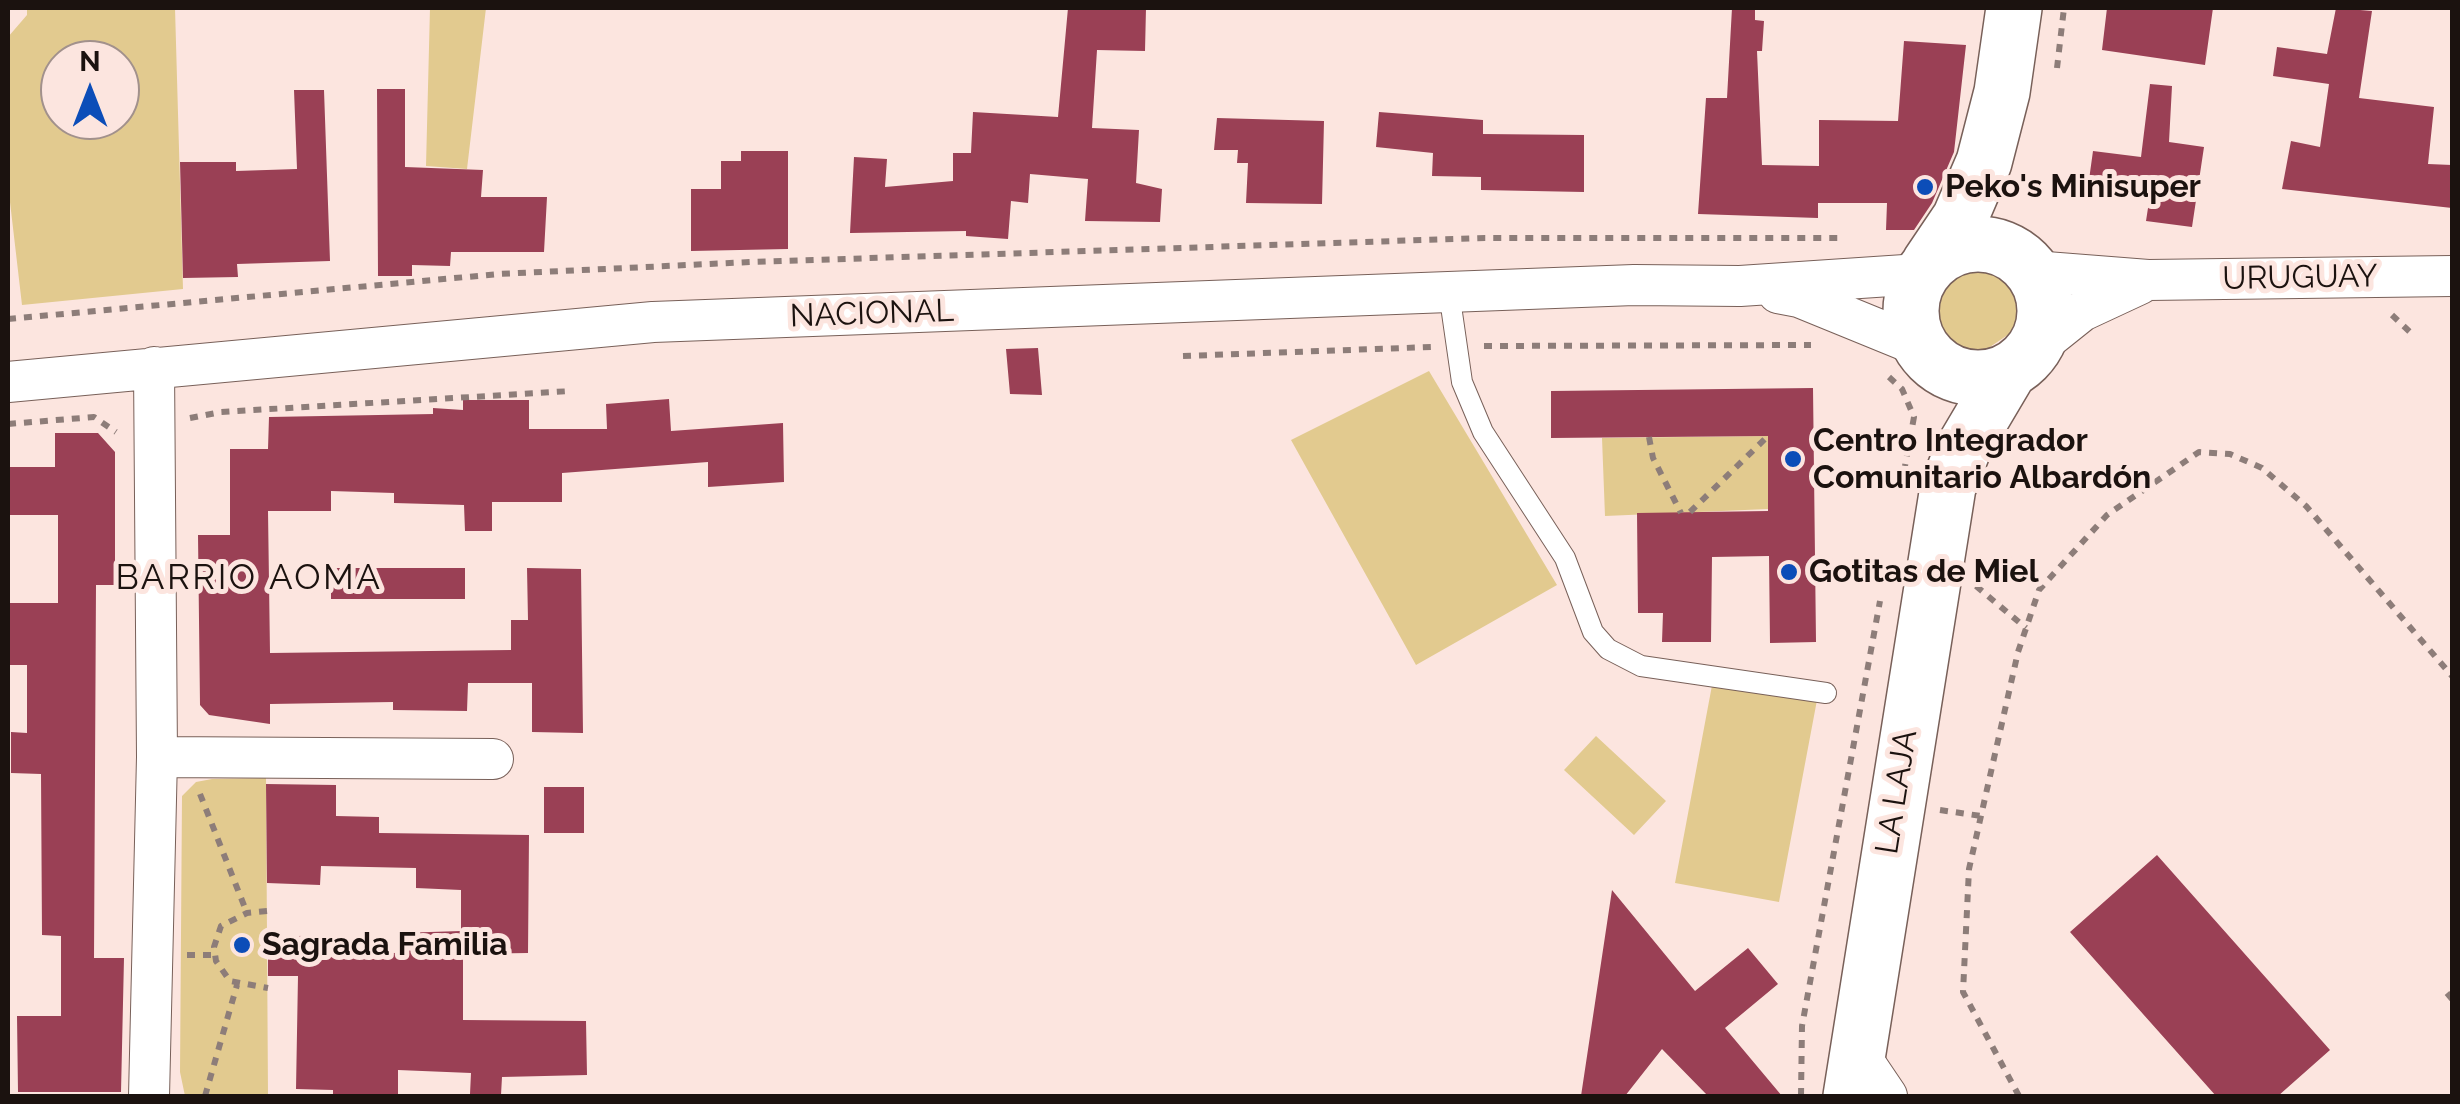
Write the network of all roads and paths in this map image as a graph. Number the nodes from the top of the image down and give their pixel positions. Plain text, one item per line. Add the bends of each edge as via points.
1 (2014, 8) edge
2 (2064, 8) edge
3 (2057, 68) dead end
4 (2002, 92) junction
5 (1847, 238) dead end
6 (2029, 266) junction
7 (1925, 269) junction
8 (2148, 280) junction
9 (2449, 280) edge
10 (1740, 286) junction
11 (1449, 292) junction
12 (2372, 315) dead end
13 (8, 320) edge
14 (2412, 334) dead end
15 (1818, 344) dead end
16 (1456, 346) junction
17 (1183, 356) dead end
18 (1910, 358) junction
19 (2022, 360) junction
20 (154, 367) junction
21 (8, 382) edge
22 (572, 391) dead end
23 (185, 422) dead end
24 (1768, 436) dead end
25 (1649, 437) dead end
26 (1926, 482) junction
27 (1690, 512) dead end
28 (1681, 513) dead end
29 (1933, 571) junction
30 (1882, 594) dead end
31 (2026, 628) junction
32 (2452, 676) edge
33 (1826, 693) dead end
34 (157, 757) junction
35 (492, 758) dead end
36 (196, 782) dead end
37 (267, 911) dead end
38 (247, 914) junction
39 (181, 954) dead end
40 (215, 955) junction
41 (237, 985) junction
42 (268, 988) dead end
43 (1866, 1082) edge
44 (149, 1096) edge
45 (205, 1096) edge
46 (1800, 1096) edge
47 (2019, 1096) edge

1 - 4 main road
2 - 3 path
4 - 6 main road via 2010,217
4 - 7 main road via 1960,218
5 - 13 path via 1486,238 751,262 499,274
6 - 7 main road via 1994,245 1959,246
6 - 8 street, URUGUAY
6 - 19 main road via 2044,295 2046,322
7 - 10 street, NACIONAL
7 - 18 main road via 1910,310
8 - 9 street, URUGUAY
8 - 19 street, URUGUAY via 2082,311
10 - 11 street, NACIONAL
10 - 18 street, NACIONAL via 1799,297
11 - 16 lane
11 - 20 street, NACIONAL via 653,322
12 - 14 path via 2392,315
15 - 16 path
16 - 17 path
16 - 33 lane via 1462,382 1483,432 1565,558 1593,632 1608,649 1641,666
18 - 19 main road via 1980,380
18 - 26 path via 1902,390
18 - 26 main road, LA LAJA via 1944,432
19 - 26 main road, LA LAJA via 1963,450
20 - 21 street, NACIONAL
20 - 34 street
22 - 23 path via 221,412
24 - 27 path
25 - 28 path
26 - 29 main road, LA LAJA
29 - 31 path via 1970,581
29 - 43 main road, LA LAJA
30 - 46 path via 1802,1026
31 - 32 path via 2039,590 2107,515 2199,452 2230,454 2262,468 2306,506
31 - 47 path via 1969,869 1963,992
34 - 35 street
34 - 44 street
36 - 38 path
37 - 38 path
38 - 40 path via 221,926
39 - 40 path
40 - 41 path
41 - 42 path
41 - 45 path

